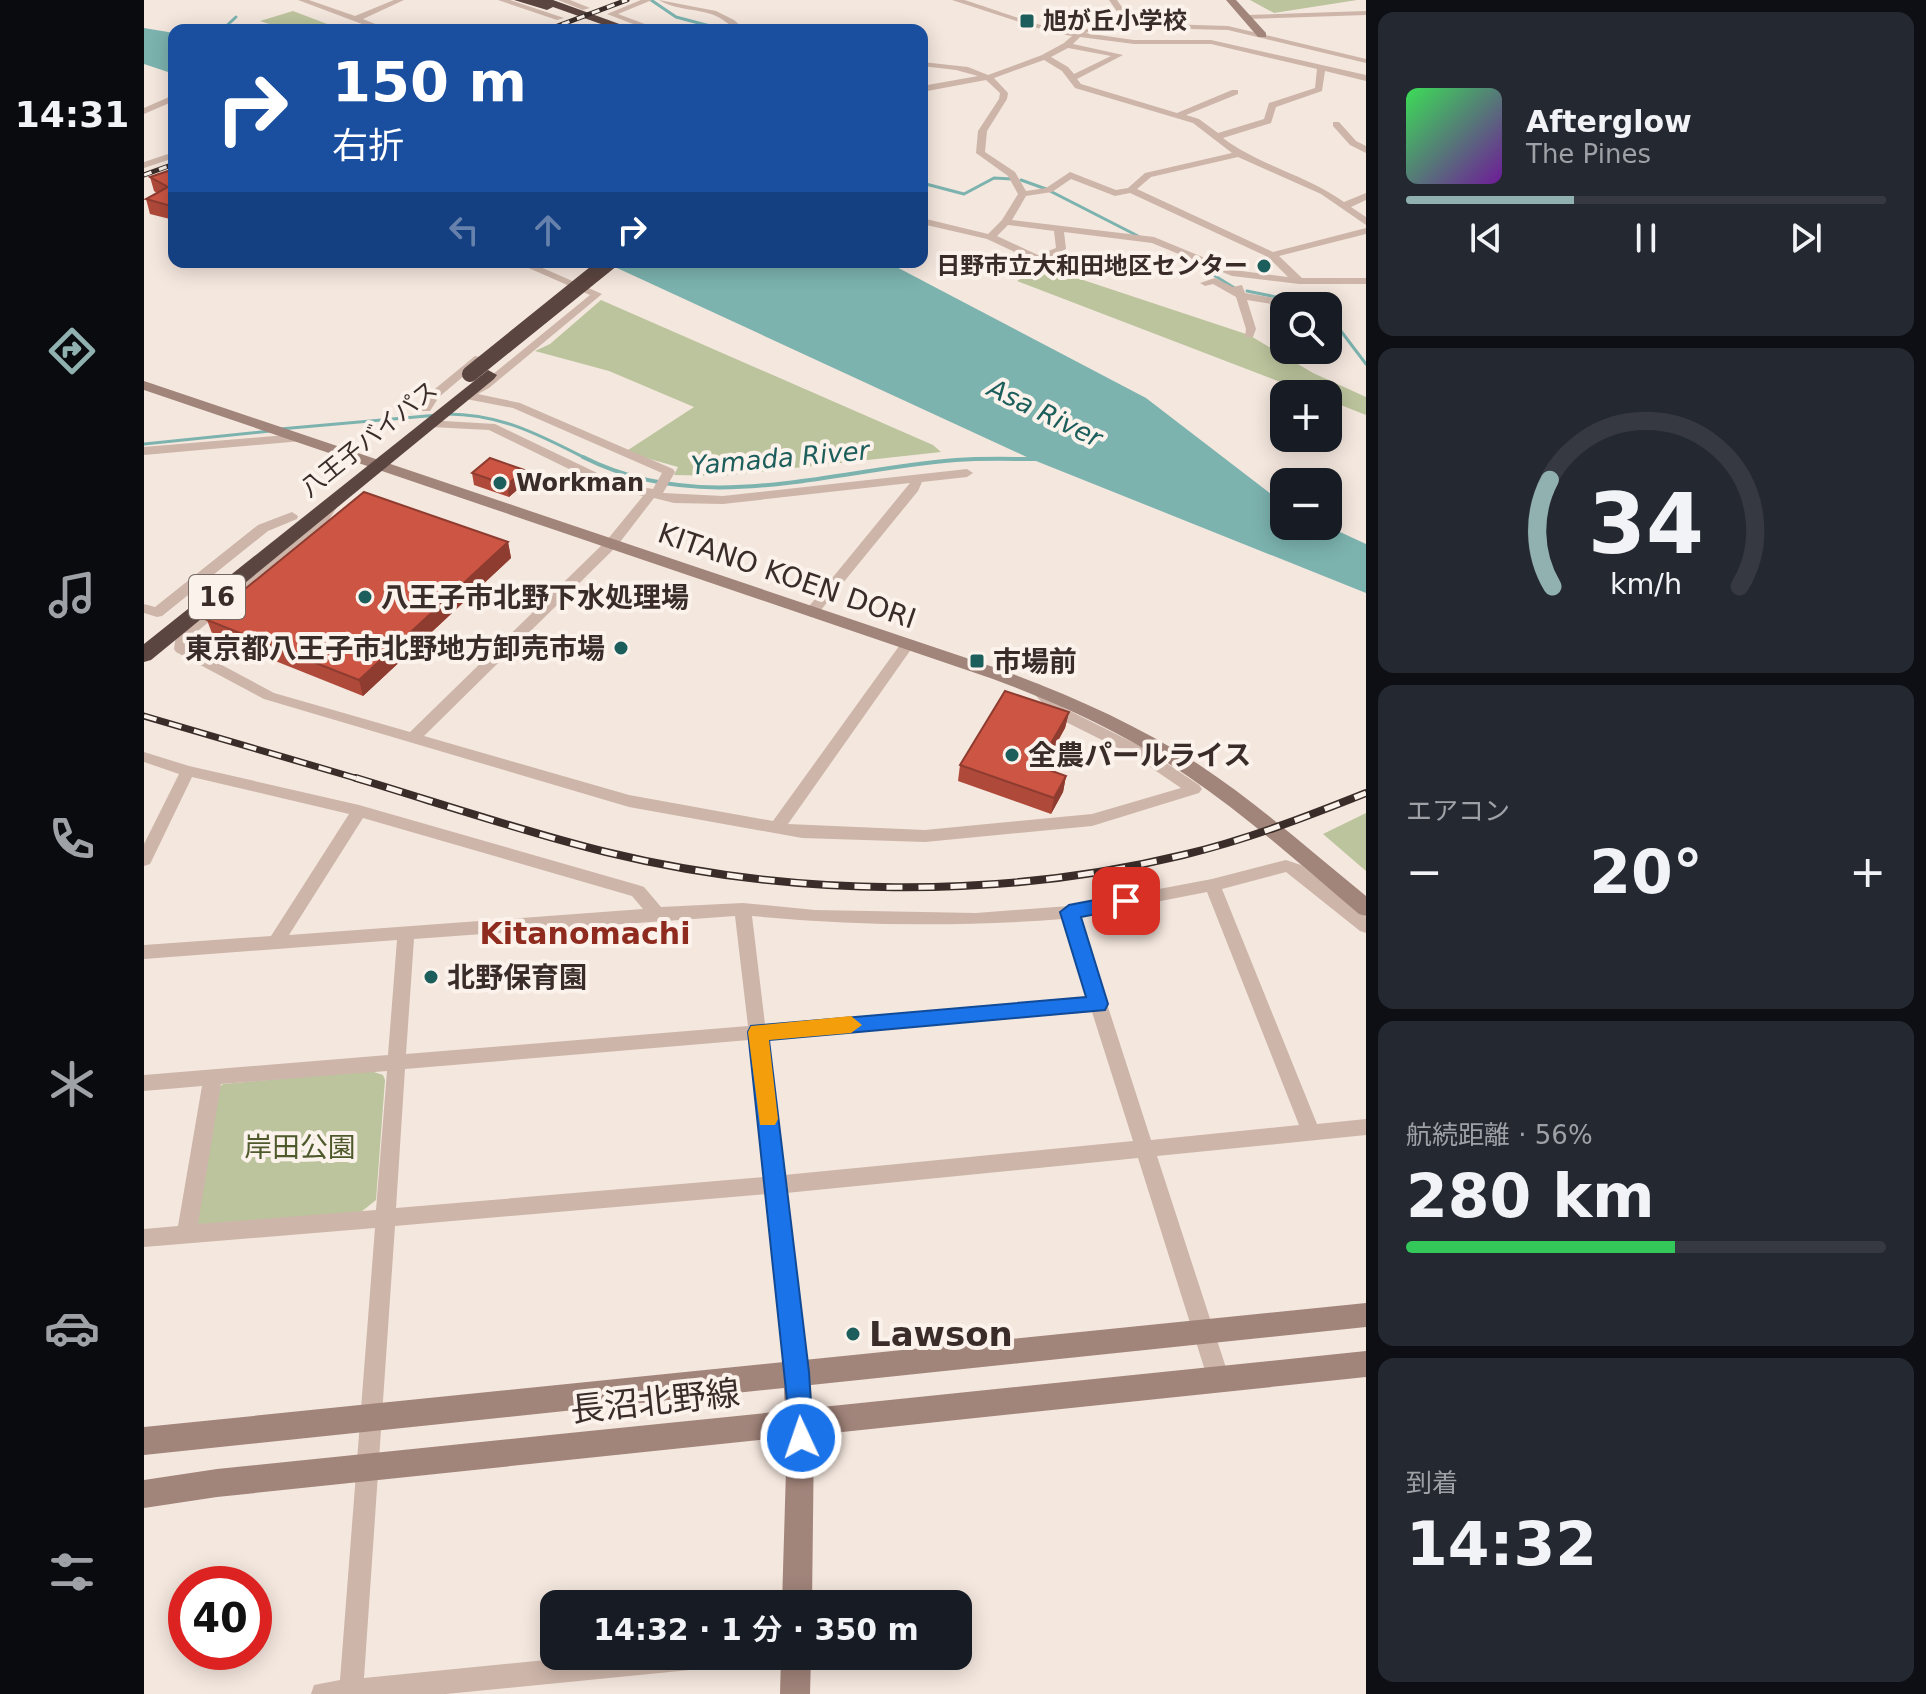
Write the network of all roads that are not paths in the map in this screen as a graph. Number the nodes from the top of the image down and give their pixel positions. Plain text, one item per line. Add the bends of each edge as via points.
1 (302, 0) edge
2 (400, 0) edge
3 (502, 0) edge
4 (520, 0) edge
5 (526, 0) edge
6 (648, 0) edge
7 (663, 0) edge
8 (956, 0) edge
9 (1113, 0) edge
10 (1231, 0) edge
11 (552, 5) edge
12 (586, 8) dead end
13 (1366, 13) edge
14 (1246, 17) junction
15 (356, 19) junction
16 (370, 24) edge
17 (592, 24) edge
18 (611, 24) edge
19 (640, 24) edge
20 (734, 24) edge
21 (1130, 24) junction
22 (1078, 35) junction
23 (1262, 35) junction
24 (1067, 45) junction
25 (1045, 57) junction
26 (1366, 61) edge
27 (928, 65) edge
28 (1321, 70) junction
29 (989, 77) junction
30 (1073, 78) junction
31 (1366, 78) edge
32 (928, 88) edge
33 (1235, 92) dead end
34 (168, 101) edge
35 (144, 111) edge
36 (1181, 114) junction
37 (1336, 124) dead end
38 (1219, 136) junction
39 (1366, 150) edge
40 (1239, 154) junction
41 (168, 157) edge
42 (144, 165) edge
43 (1131, 190) junction
44 (1023, 194) junction
45 (1366, 196) edge
46 (1346, 205) junction
47 (928, 222) edge
48 (1006, 222) junction
49 (1366, 222) edge
50 (1059, 228) junction
51 (1366, 231) edge
52 (990, 237) junction
53 (1272, 255) junction
54 (534, 268) edge
55 (602, 268) edge
56 (617, 268) edge
57 (1232, 273) junction
58 (1299, 281) junction
59 (1366, 281) edge
60 (1205, 283) dead end
61 (570, 284) junction
62 (1241, 296) junction
63 (1270, 301) edge
64 (1249, 335) dead end
65 (479, 374) junction
66 (144, 385) edge
67 (460, 400) junction
68 (430, 417) junction
69 (293, 436) junction
70 (144, 451) edge
71 (371, 462) junction
72 (967, 473) dead end
73 (913, 478) junction
74 (654, 493) junction
75 (334, 502) junction
76 (292, 516) junction
77 (612, 543) junction
78 (151, 610) edge
79 (811, 613) junction
80 (144, 635) edge
81 (907, 645) junction
82 (144, 655) edge
83 (1036, 688) junction
84 (413, 738) junction
85 (144, 757) edge
86 (188, 771) junction
87 (359, 811) junction
88 (776, 828) junction
89 (144, 860) edge
90 (1212, 885) junction
91 (1366, 908) edge
92 (743, 909) junction
93 (1069, 912) junction
94 (657, 914) junction
95 (1366, 926) edge
96 (406, 933) junction
97 (275, 943) junction
98 (144, 952) edge
99 (1098, 1004) junction
100 (758, 1032) junction
101 (398, 1061) junction
102 (213, 1077) junction
103 (144, 1083) edge
104 (1366, 1127) edge
105 (1311, 1132) junction
106 (1144, 1147) junction
107 (775, 1185) junction
108 (388, 1217) junction
109 (186, 1234) junction
110 (144, 1238) edge
111 (1366, 1315) edge
112 (1203, 1332) junction
113 (1366, 1364) edge
114 (797, 1372) junction
115 (1219, 1380) junction
116 (369, 1416) junction
117 (800, 1422) junction
118 (144, 1441) edge
119 (366, 1468) junction
120 (144, 1494) edge
121 (797, 1590) edge
122 (571, 1670) edge
123 (796, 1670) edge
124 (352, 1692) edge
125 (323, 1694) edge
126 (795, 1694) edge

1 - 15 street
2 - 15 street
3 - 11 street
4 - 11 highway
5 - 11 highway
6 - 19 street via 611,14
7 - 20 street via 719,12
8 - 22 street via 1010,20
9 - 21 street
10 - 14 street
11 - 12 street
11 - 17 highway
11 - 18 highway
13 - 14 street
14 - 23 street
15 - 16 street
21 - 22 street via 1091,28
21 - 23 street via 1219,27
22 - 24 street
22 - 28 street via 1134,42 1211,42
23 - 26 street
24 - 25 street
24 - 30 street via 1119,55
25 - 29 street
25 - 30 street
27 - 29 street
28 - 31 street
28 - 38 street via 1319,89 1272,105 1268,121
29 - 32 street
29 - 44 street via 1001,88 1003,99 981,129 981,153 1012,174
30 - 36 street via 1090,91
33 - 36 street
34 - 35 street
36 - 38 street
37 - 39 street
38 - 40 street
40 - 43 street via 1148,175
40 - 46 street
41 - 42 street
43 - 44 street via 1115,193 1070,175 1049,190
43 - 53 street
44 - 48 street
45 - 46 street
46 - 49 street
47 - 52 street
48 - 50 street
48 - 52 street
50 - 52 street via 1061,249 1040,263
50 - 57 street via 1154,240
51 - 53 street
53 - 58 street
54 - 61 street
55 - 65 highway, 八王子バイパス / 16, bridge
56 - 65 highway, 八王子バイパス / 16
57 - 58 street
57 - 62 street
58 - 59 street
60 - 62 street via 1215,281
61 - 67 street via 597,294 485,386
61 - 68 street via 434,395
62 - 63 street
62 - 64 street
65 - 67 highway, 八王子バイパス / 16
65 - 68 highway, 八王子バイパス / 16
66 - 69 street, KITANO KOEN DORI
67 - 68 highway, 八王子バイパス / 16
67 - 74 street via 516,405 664,469 669,472
68 - 71 highway, 八王子バイパス / 16
68 - 71 highway, 八王子バイパス / 16 via 408,423
68 - 74 street via 491,427 594,478
69 - 70 street
69 - 71 street, KITANO KOEN DORI
71 - 75 highway, 八王子バイパス / 16
71 - 76 highway, 八王子バイパス / 16
71 - 77 street, KITANO KOEN DORI
72 - 73 street
73 - 74 street via 723,500
73 - 79 street via 914,488
74 - 77 street
75 - 82 highway, 八王子バイパス / 16
75 - 84 street via 310,532 181,638 181,649 269,696
76 - 78 street via 255,535
76 - 80 highway, 八王子バイパス / 16
77 - 79 street, KITANO KOEN DORI
77 - 84 street
79 - 81 street, KITANO KOEN DORI
81 - 83 street, KITANO KOEN DORI
81 - 88 street
83 - 88 street via 1059,712 1139,752 1194,789 1092,820 925,836
83 - 91 street, KITANO KOEN DORI via 1190,768
84 - 88 street via 629,801
85 - 86 street
86 - 87 street
86 - 89 street
87 - 94 street via 638,891
87 - 97 street
90 - 93 street
90 - 95 street via 1286,866
90 - 105 street
92 - 93 street via 895,919
92 - 94 street
92 - 100 street
93 - 99 street
94 - 96 street
96 - 97 street
96 - 101 street
97 - 98 street
99 - 100 street
99 - 106 street
100 - 101 street
100 - 107 street
101 - 102 street
101 - 108 street
102 - 103 street
102 - 109 street
104 - 105 street
105 - 106 street
106 - 107 street
106 - 112 street
107 - 108 street
107 - 114 street
108 - 109 street
108 - 116 street
109 - 110 street
111 - 112 street, 長沼北野線
112 - 114 street, 長沼北野線
112 - 115 street
113 - 115 street, 長沼北野線
114 - 116 street, 長沼北野線
114 - 117 street
115 - 117 street, 長沼北野線
116 - 118 street, 長沼北野線
116 - 119 street
117 - 119 street, 長沼北野線
117 - 121 street
119 - 120 street, 長沼北野線
119 - 124 street
122 - 124 street
123 - 126 street
124 - 125 street

